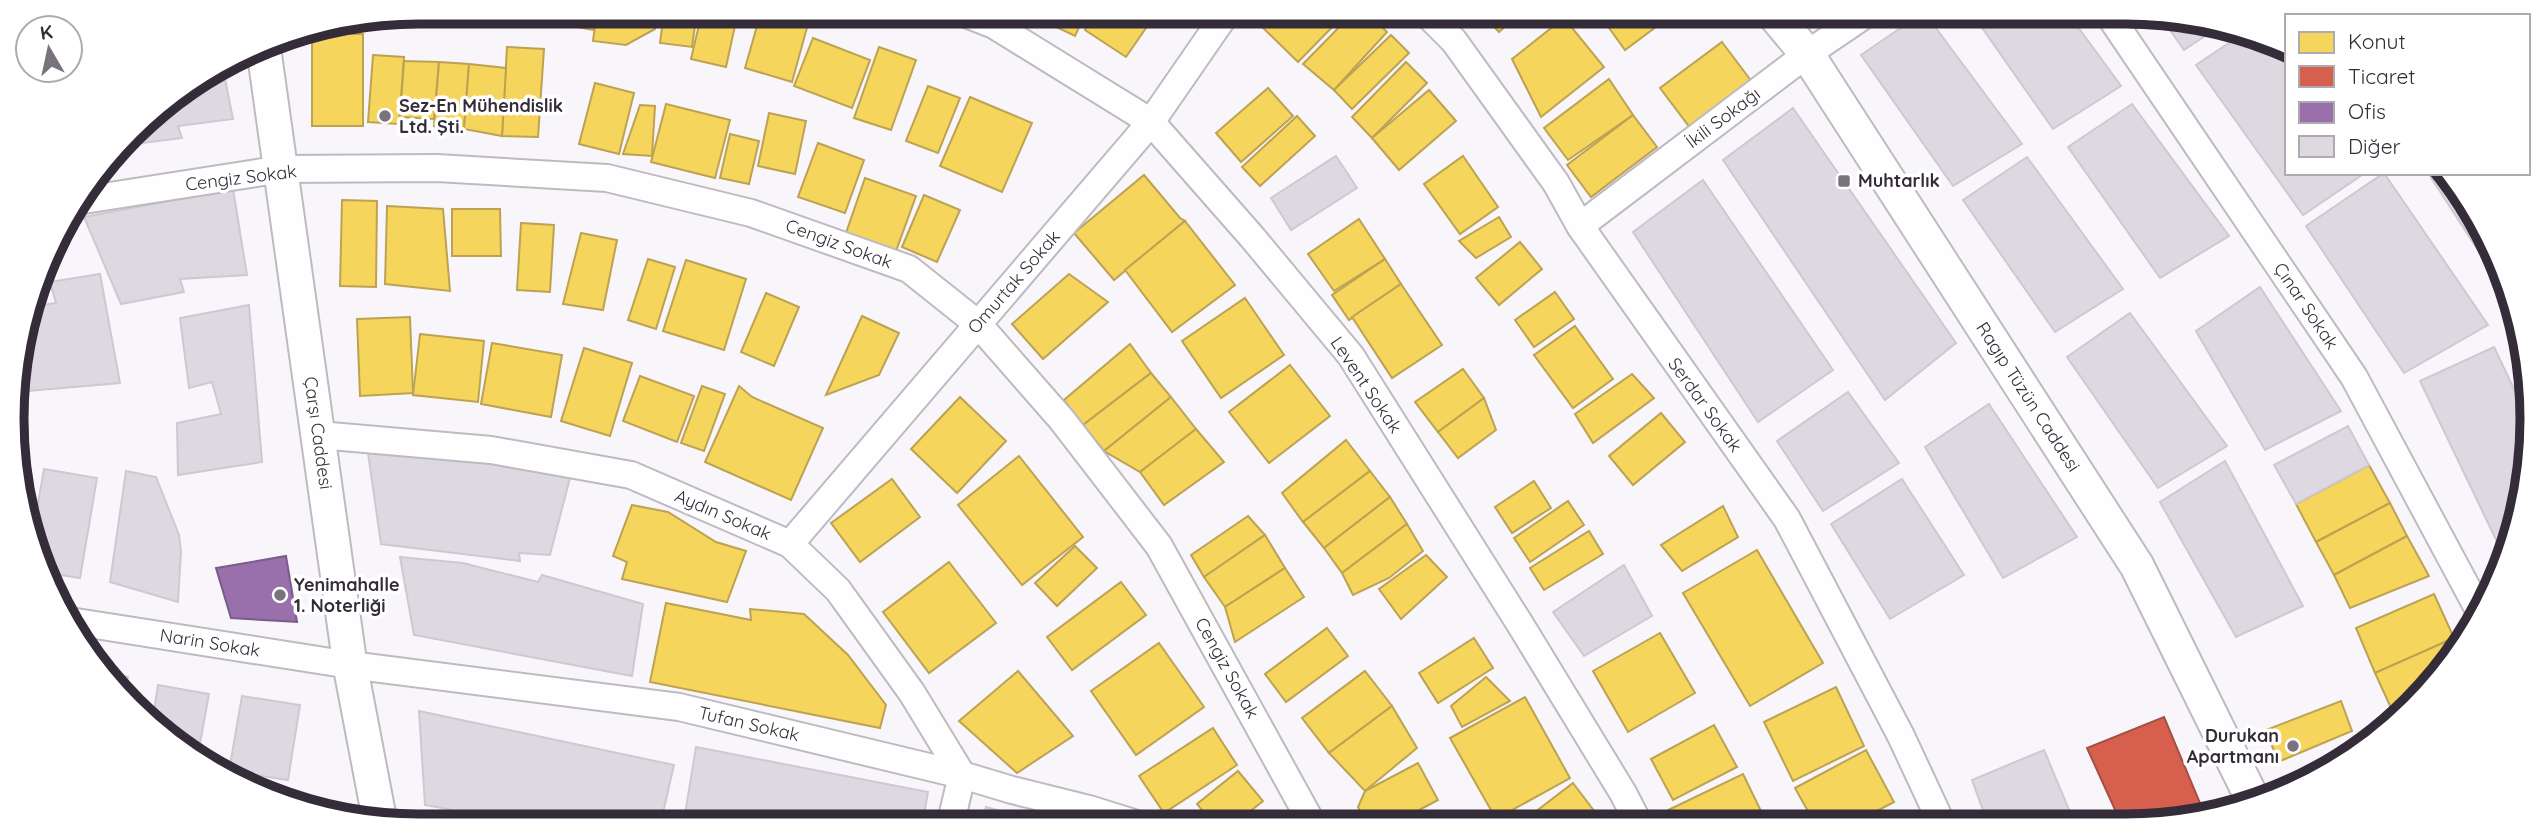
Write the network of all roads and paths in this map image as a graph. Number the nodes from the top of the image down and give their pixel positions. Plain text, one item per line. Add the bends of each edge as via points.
1 (991, 24) edge
2 (1219, 24) edge
3 (1437, 24) edge
4 (1783, 24) edge
5 (1851, 24) edge
6 (2114, 24) edge
7 (1807, 54) junction
8 (265, 56) edge
9 (1151, 122) junction
10 (282, 169) junction
11 (92, 199) edge
12 (1580, 226) junction
13 (978, 324) junction
14 (319, 435) junction
15 (790, 544) junction
16 (2475, 602) edge
17 (81, 623) edge
18 (350, 665) junction
19 (962, 775) junction
20 (2250, 794) edge
21 (378, 812) edge
22 (953, 814) edge
23 (1105, 814) edge
24 (1307, 814) edge
25 (1634, 814) edge
26 (1937, 814) edge

1 - 9 street, Levent Sokak
2 - 9 street, Omurtak Sokak
3 - 12 street, Serdar Sokak via 1556,183
4 - 7 street, Ragıp Tüzün Caddesi
5 - 7 street, İkili Sokağı
6 - 16 street, Çınar Sokak via 2354,377
7 - 12 street, İkili Sokağı
7 - 20 street, Ragıp Tüzün Caddesi via 2137,566
8 - 10 street, Çarşı Caddesi
9 - 13 street, Omurtak Sokak
9 - 25 street, Levent Sokak via 1351,356
10 - 11 street, Cengiz Sokak
10 - 13 street, Cengiz Sokak via 437,168 607,178 751,213 909,269
10 - 14 street, Çarşı Caddesi
12 - 26 street, Serdar Sokak via 1787,519
13 - 15 street, Omurtak Sokak
13 - 24 street, Cengiz Sokak via 1062,420 1159,546
14 - 15 street, Aydın Sokak via 491,450 631,475
14 - 18 street, Çarşı Caddesi
15 - 19 street, Aydın Sokak via 838,590 912,693
17 - 18 street, Narin Sokak
18 - 19 street, Tufan Sokak via 679,707
18 - 21 street, Çarşı Caddesi
19 - 22 street
19 - 23 street, Tufan Sokak

